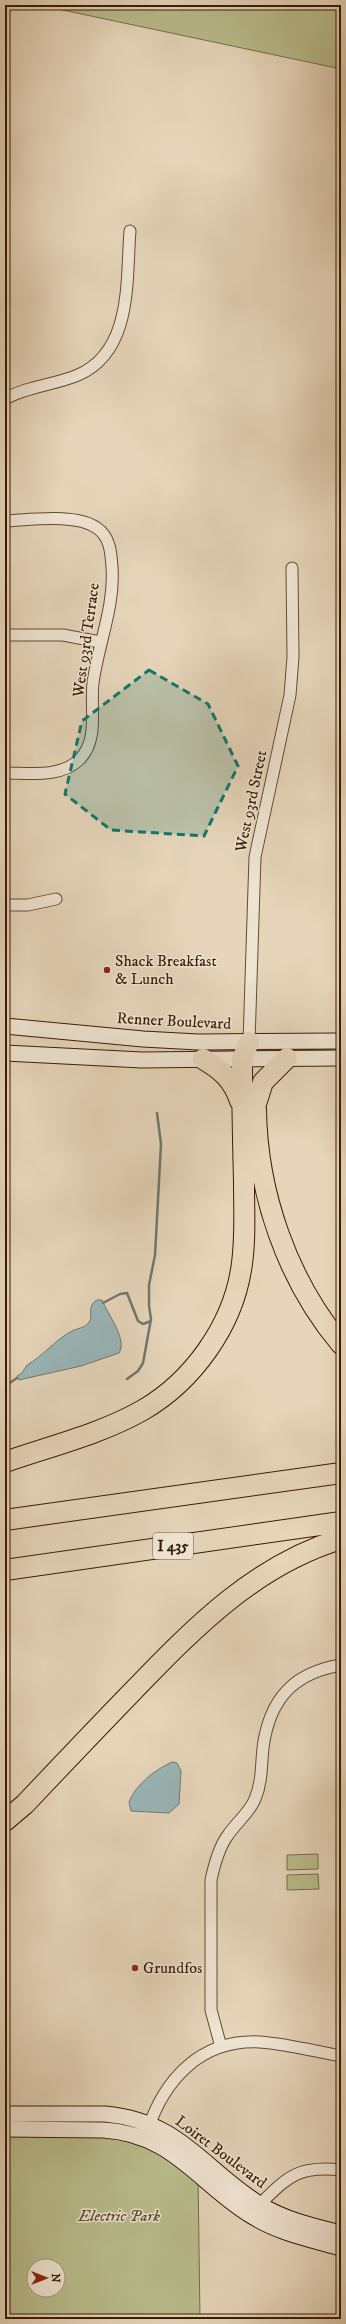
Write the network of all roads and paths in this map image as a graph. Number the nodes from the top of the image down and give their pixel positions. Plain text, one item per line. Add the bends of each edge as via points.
1 (130, 231) dead end
2 (5, 399) edge
3 (5, 521) edge
4 (292, 568) dead end
5 (5, 635) edge
6 (100, 642) junction
7 (5, 774) edge
8 (56, 898) dead end
9 (5, 905) edge
10 (5, 1026) edge
11 (341, 1041) edge
12 (5, 1053) edge
13 (248, 1053) junction
14 (287, 1058) junction
15 (341, 1058) edge
16 (204, 1059) junction
17 (249, 1108) junction
18 (341, 1344) edge
19 (5, 1462) edge
20 (341, 1473) edge
21 (5, 1520) edge
22 (341, 1522) edge
23 (341, 1539) edge
24 (5, 1570) edge
25 (341, 1665) edge
26 (5, 1821) edge
27 (221, 2047) junction
28 (341, 2056) edge
29 (5, 2114) edge
30 (5, 2129) edge
31 (147, 2131) junction
32 (341, 2170) edge
33 (260, 2204) junction
34 (249, 2215) junction
35 (341, 2233) edge
36 (341, 2248) edge

1 - 2 street via 123,316 118,332 106,353 77,376
3 - 6 street, West 93rd Terrace via 66,519 88,523 98,529 110,546 112,568 108,612
4 - 13 street, West 93rd Street via 293,657 290,695 255,857
5 - 6 street via 63,635
6 - 7 street, West 93rd Terrace via 93,684 93,729 86,752 64,771
8 - 9 street via 28,905
10 - 13 street, Renner Boulevard via 143,1039
11 - 13 street, Renner Boulevard
12 - 16 street, Renner Boulevard via 142,1060
13 - 14 street, Renner Boulevard
13 - 16 street, Renner Boulevard
13 - 17 highway
14 - 15 street, Renner Boulevard
14 - 17 highway via 263,1082
16 - 17 highway via 229,1078
17 - 18 highway via 277,1228 302,1284 317,1311
17 - 19 highway via 241,1270 229,1310 210,1346 184,1377 144,1409 99,1429
20 - 21 highway
22 - 24 highway, I 435
23 - 26 highway via 322,1544 273,1568 228,1599 172,1651 25,1804
25 - 27 street via 317,1670 304,1676 282,1694 272,1712 265,1736 261,1780 255,1799 226,1837 214,1867 211,1880 211,2010
27 - 28 street via 261,2042
27 - 31 street via 191,2062 176,2076 163,2096
29 - 31 street, Loiret Boulevard via 106,2114 121,2116
30 - 31 street, Loiret Boulevard
31 - 33 street, Loiret Boulevard via 178,2138
31 - 34 street, Loiret Boulevard
32 - 33 street via 326,2168 300,2172 285,2179
33 - 34 street
33 - 35 street, Loiret Boulevard via 293,2220
34 - 36 street, Loiret Boulevard via 283,2232

